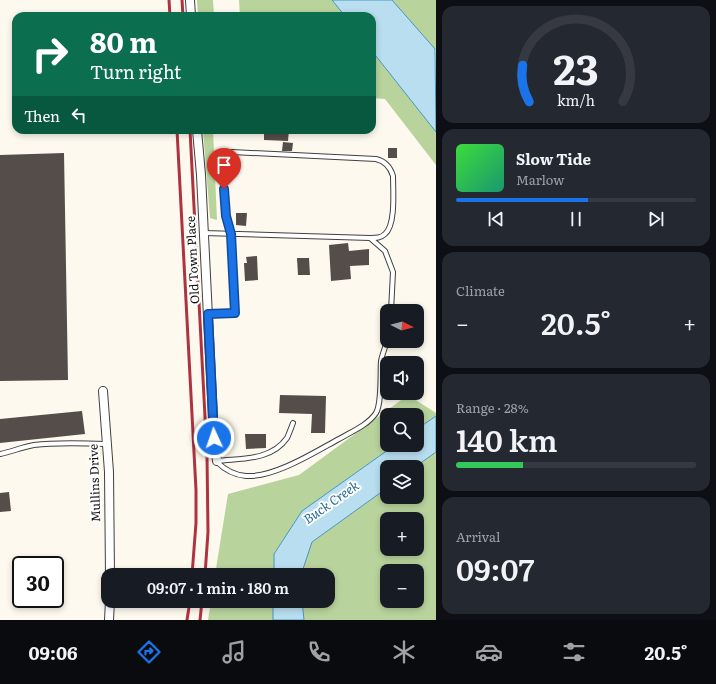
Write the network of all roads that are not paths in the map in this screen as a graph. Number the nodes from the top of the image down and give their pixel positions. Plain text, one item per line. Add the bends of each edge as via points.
1 (190, 0) edge
2 (191, 12) edge
3 (197, 134) edge
4 (204, 233) junction
5 (231, 234) junction
6 (370, 238) junction
7 (391, 304) edge
8 (208, 314) junction
9 (385, 348) edge
10 (103, 391) dead end
11 (293, 423) dead end
12 (106, 444) junction
13 (0, 454) edge
14 (216, 461) junction
15 (110, 568) edge
16 (110, 608) edge
17 (109, 620) edge

1 - 2 street
3 - 4 street, Old Town Place
4 - 5 lane
4 - 8 street, Old Town Place
5 - 6 lane
5 - 6 lane via 226,216 223,163 225,157 232,152 382,160 391,169 393,176 392,220 386,234
5 - 8 lane via 235,313
6 - 7 lane via 385,251 393,272
8 - 14 street, Old Town Place
9 - 14 lane via 381,360 379,405 370,420 311,455 261,475 235,474
10 - 12 street, Mullins Drive
11 - 14 lane via 286,438 271,452 259,457
12 - 13 lane via 33,445
12 - 15 street, Mullins Drive via 109,472
16 - 17 street

